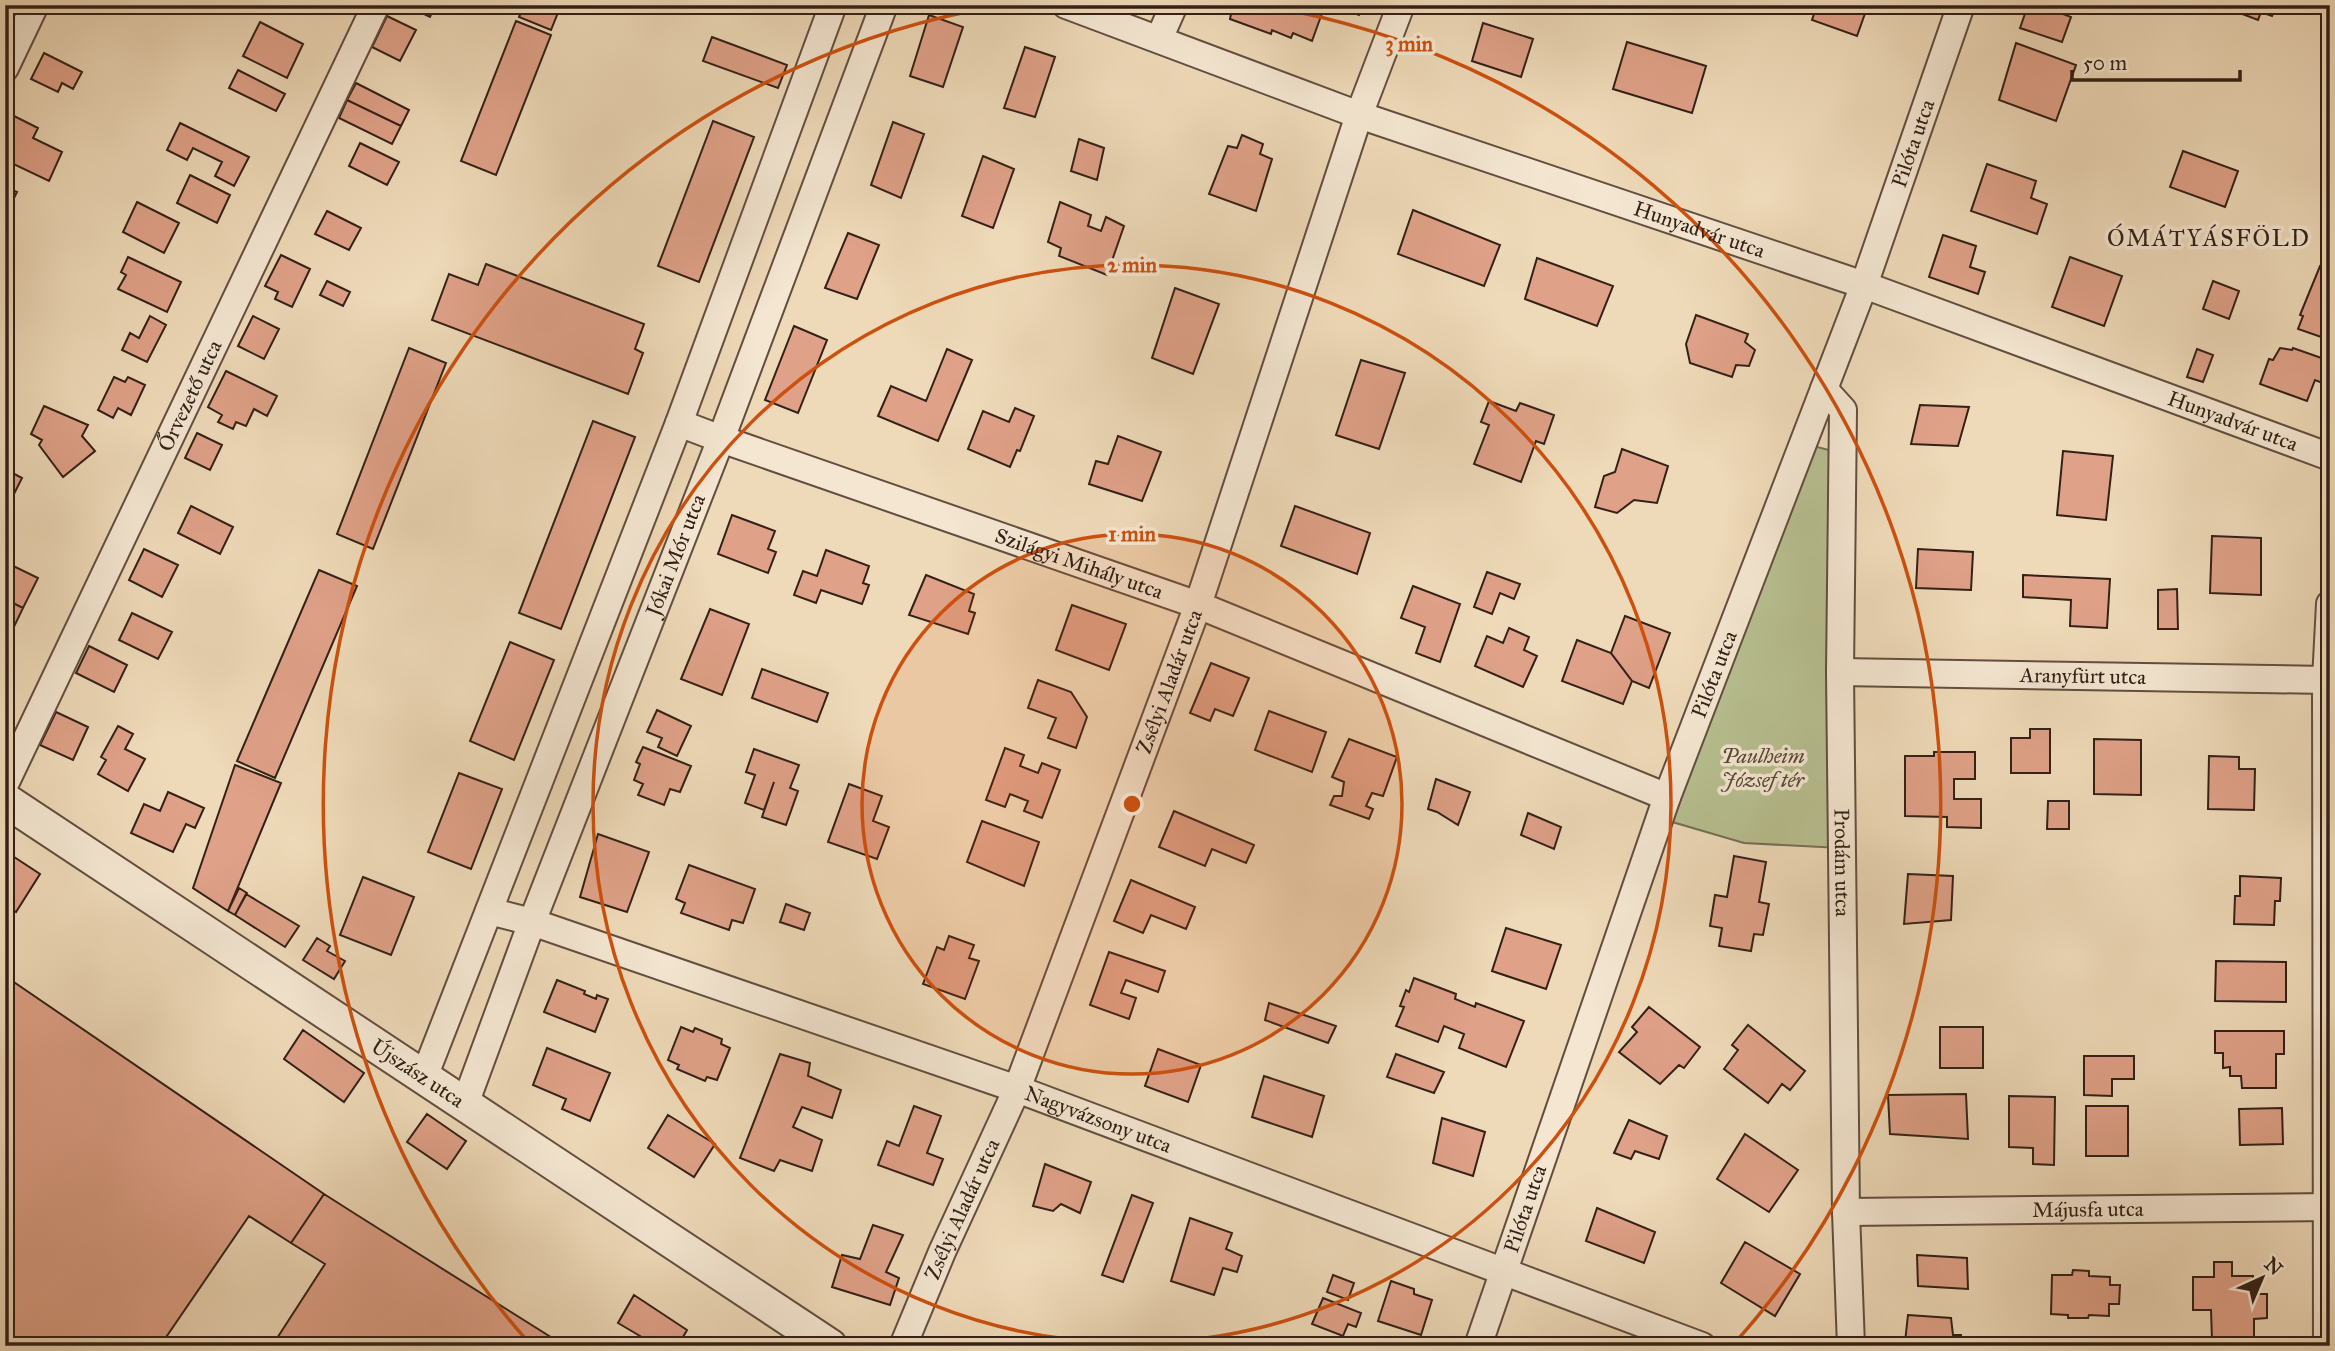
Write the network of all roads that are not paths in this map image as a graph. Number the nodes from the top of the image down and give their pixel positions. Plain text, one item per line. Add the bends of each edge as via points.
1 (36, 5) edge
2 (376, 5) edge
3 (833, 5) edge
4 (884, 5) edge
5 (1066, 5) edge
6 (1174, 5) edge
7 (1401, 5) edge
8 (1961, 5) edge
9 (1159, 39) junction
10 (5, 68) edge
11 (1359, 115) junction
12 (1864, 285) junction
13 (1824, 389) junction
14 (679, 423) junction
15 (721, 439) junction
16 (2330, 457) edge
17 (2330, 604) edge
18 (1198, 605) junction
19 (1840, 672) junction
20 (2326, 680) junction
21 (5, 784) edge
22 (1667, 797) junction
23 (5, 800) edge
24 (489, 911) junction
25 (532, 922) junction
26 (424, 1077) junction
27 (1017, 1089) junction
28 (465, 1104) junction
29 (2328, 1207) edge
30 (1846, 1212) junction
31 (1503, 1270) junction
32 (830, 1346) edge
33 (903, 1346) edge
34 (1478, 1346) edge
35 (1702, 1346) edge
36 (1852, 1346) edge
37 (2327, 1346) edge

1 - 10 street
2 - 21 street, Őrvezető utca
3 - 14 street
4 - 15 street, Jókai Mór utca
5 - 9 street, Hunyadvár utca
6 - 9 street
7 - 11 street, Zsélyi Aladár utca
8 - 12 street, Pilóta utca
9 - 11 street, Hunyadvár utca
11 - 12 street, Hunyadvár utca
11 - 18 street, Zsélyi Aladár utca
12 - 13 street, Pilóta utca
12 - 16 street, Hunyadvár utca
13 - 19 street, Prodám utca via 1843,410
13 - 22 street, Pilóta utca
14 - 15 street, Szilágyi Mihály utca
14 - 24 street
15 - 18 street, Szilágyi Mihály utca
15 - 25 street, Jókai Mór utca
17 - 20 street
18 - 22 street, Szilágyi Mihály utca
18 - 27 street, Zsélyi Aladár utca
19 - 20 street, Aranyfürt utca
19 - 30 street, Prodám utca
20 - 29 street
22 - 31 street, Pilóta utca
23 - 26 street, Újszász utca
24 - 25 street, Nagyvázsony utca
24 - 26 street
25 - 27 street, Nagyvázsony utca
25 - 28 street, Jókai Mór utca
26 - 28 street, Újszász utca
27 - 31 street, Nagyvázsony utca
27 - 33 street, Zsélyi Aladár utca
28 - 32 street, Újszász utca
29 - 30 street, Májusfa utca
29 - 37 street
30 - 36 street, Prodám utca
31 - 34 street, Pilóta utca
31 - 35 street, Nagyvázsony utca

